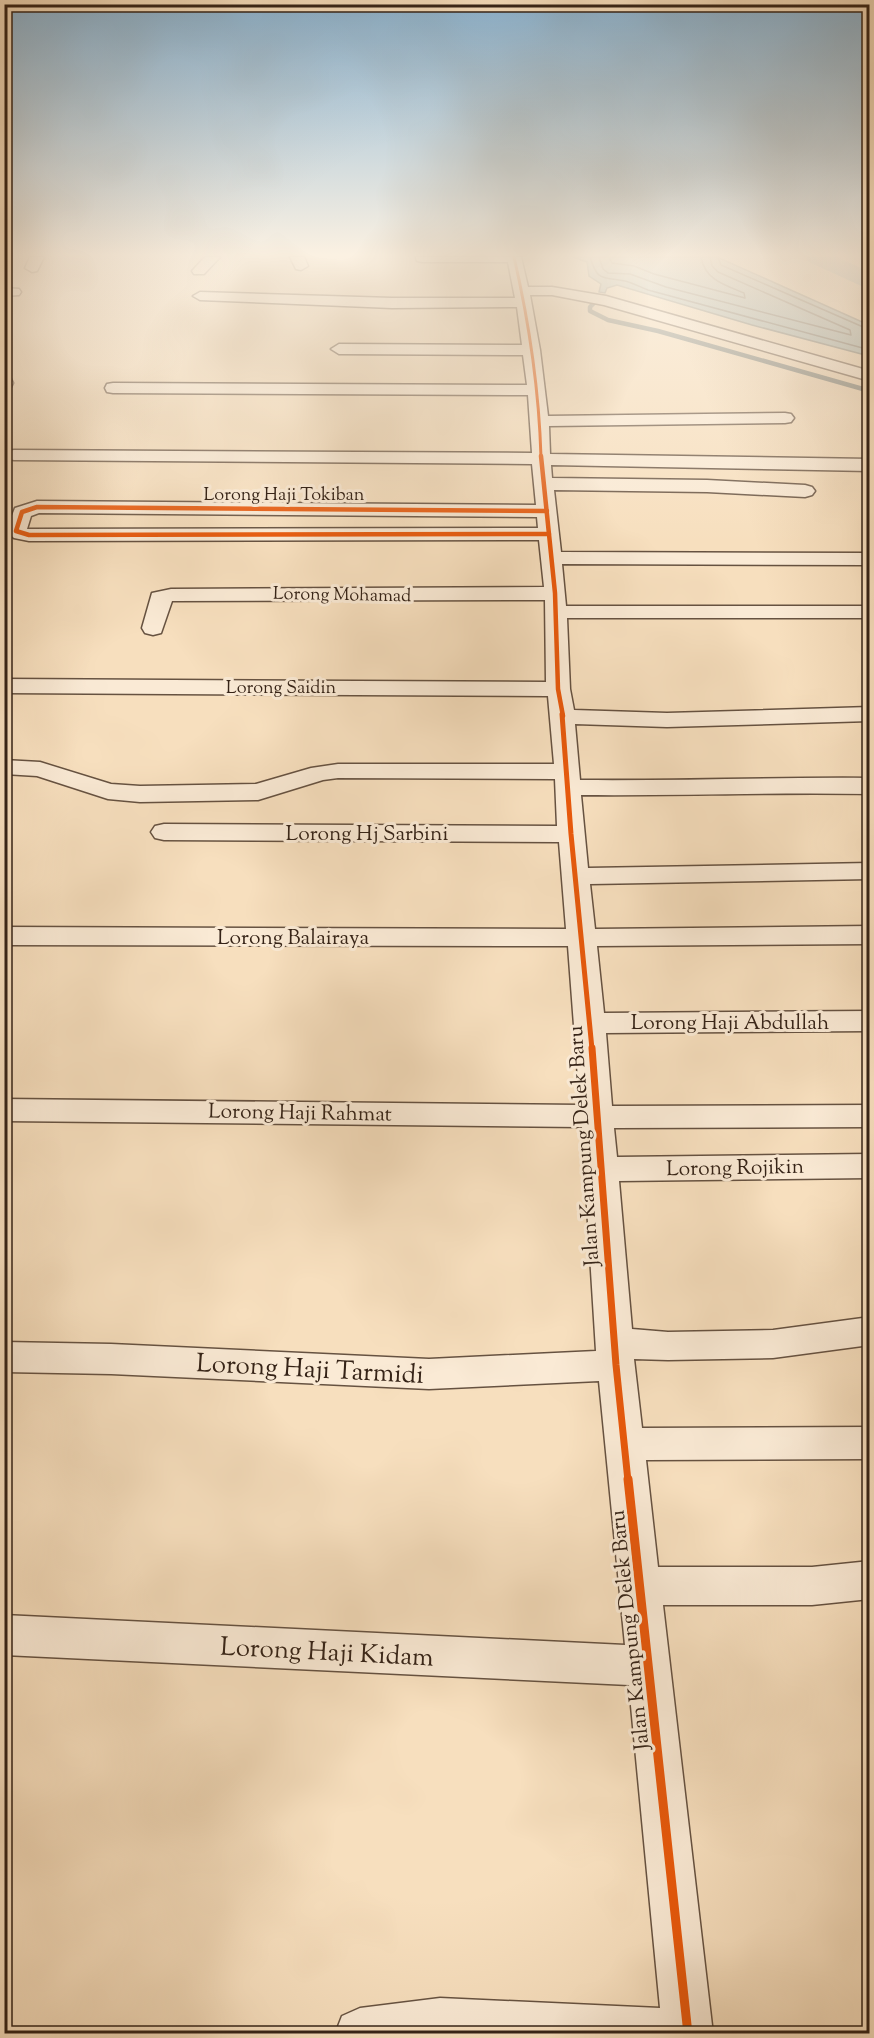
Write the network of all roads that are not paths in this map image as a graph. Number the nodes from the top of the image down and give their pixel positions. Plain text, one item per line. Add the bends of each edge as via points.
1 (532, 352) edge
2 (786, 352) edge
3 (870, 376) edge
4 (113, 388) dead end
5 (536, 390) junction
6 (785, 418) dead end
7 (540, 422) junction
8 (14, 455) dead end
9 (541, 459) junction
10 (870, 465) edge
11 (544, 484) junction
12 (805, 491) dead end
13 (548, 522) junction
14 (552, 558) junction
15 (870, 559) edge
16 (555, 603) junction
17 (870, 612) edge
18 (153, 628) dead end
19 (4, 686) edge
20 (558, 689) junction
21 (870, 714) edge
22 (563, 717) junction
23 (4, 767) edge
24 (567, 779) junction
25 (870, 786) edge
26 (164, 832) dead end
27 (571, 834) junction
28 (870, 871) edge
29 (576, 876) junction
30 (870, 935) edge
31 (4, 936) edge
32 (581, 938) junction
33 (870, 1021) edge
34 (590, 1023) junction
35 (4, 1110) edge
36 (596, 1116) junction
37 (870, 1116) edge
38 (870, 1166) edge
39 (600, 1169) junction
40 (870, 1331) edge
41 (615, 1354) junction
42 (4, 1357) edge
43 (870, 1443) edge
44 (626, 1444) junction
45 (870, 1580) edge
46 (641, 1586) junction
47 (4, 1635) edge
48 (650, 1666) junction
49 (360, 2034) edge
50 (665, 2034) edge
51 (688, 2034) edge

1 - 5 street, Jalan Kampung Delek Baru
2 - 3 street
4 - 5 street
5 - 7 street, Jalan Kampung Delek Baru
6 - 7 street
7 - 9 street, Jalan Kampung Delek Baru
8 - 9 street
9 - 10 street
9 - 11 street, Jalan Kampung Delek Baru
11 - 12 street
11 - 13 street, Jalan Kampung Delek Baru
13 - 13 street, Lorong Haji Tokiban via 30,535 16,531 22,512 37,507
13 - 14 street, Jalan Kampung Delek Baru
14 - 15 street
14 - 16 street, Jalan Kampung Delek Baru
16 - 17 street
16 - 18 street, Lorong Mohamad via 443,595 171,595 160,598
16 - 20 street, Jalan Kampung Delek Baru
19 - 20 street, Lorong Saidin
20 - 22 street, Jalan Kampung Delek Baru
21 - 22 street via 667,720
22 - 24 street, Jalan Kampung Delek Baru
23 - 24 street via 40,768 108,791 140,794 258,792 338,771
24 - 25 street via 685,789
24 - 27 street, Jalan Kampung Delek Baru
26 - 27 street, Lorong Hj Sarbini
27 - 29 street, Jalan Kampung Delek Baru
28 - 29 street
29 - 32 street, Jalan Kampung Delek Baru
30 - 32 street, Lorong Balairaya
31 - 32 street, Lorong Balairaya
32 - 34 street, Jalan Kampung Delek Baru
33 - 34 street, Lorong Haji Abdullah
34 - 36 street, Jalan Kampung Delek Baru
35 - 36 street, Lorong Haji Rahmat
36 - 37 street, Lorong Haji Rahmat
36 - 39 street, Jalan Kampung Delek Baru
38 - 39 street, Lorong Rojikin
39 - 41 street, Jalan Kampung Delek Baru
40 - 41 street, Lorong Haji Tarmidi via 772,1344 668,1346
41 - 42 street, Lorong Haji Tarmidi via 429,1374
41 - 44 street, Jalan Kampung Delek Baru
43 - 44 street
44 - 46 street, Jalan Kampung Delek Baru
45 - 46 street via 812,1587
46 - 48 street, Jalan Kampung Delek Baru
47 - 48 street, Lorong Haji Kidam
48 - 51 street, Jalan Kampung Delek Baru
49 - 50 street via 440,2023

